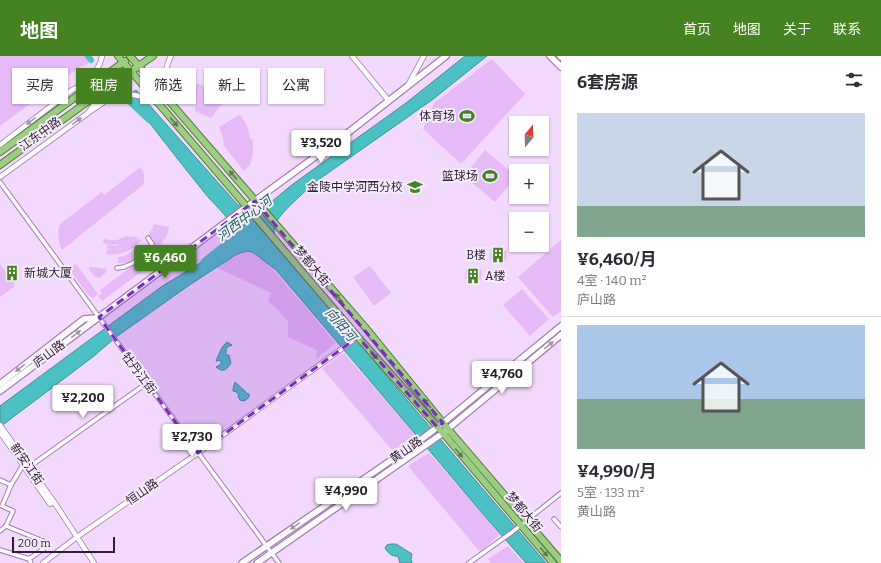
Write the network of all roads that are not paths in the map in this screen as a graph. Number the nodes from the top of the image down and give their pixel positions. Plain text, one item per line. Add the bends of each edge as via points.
1 (102, 56) edge
2 (118, 56) edge
3 (130, 56) edge
4 (153, 56) edge
5 (171, 56) edge
6 (352, 56) edge
7 (424, 56) edge
8 (446, 56) edge
9 (550, 56) edge
10 (123, 62) junction
11 (138, 66) junction
12 (561, 67) edge
13 (115, 68) edge
14 (128, 68) edge
15 (140, 68) edge
16 (166, 68) edge
17 (132, 70) edge
18 (132, 72) edge
19 (140, 82) edge
20 (408, 85) junction
21 (76, 88) edge
22 (72, 90) junction
23 (140, 96) edge
24 (76, 97) edge
25 (389, 101) junction
26 (84, 104) edge
27 (94, 104) edge
28 (159, 104) edge
29 (171, 104) edge
30 (88, 113) junction
31 (0, 144) edge
32 (0, 152) edge
33 (0, 165) edge
34 (0, 177) edge
35 (0, 182) edge
36 (256, 202) junction
37 (248, 208) junction
38 (148, 238) dead end
39 (147, 252) junction
40 (117, 268) dead end
41 (161, 271) junction
42 (99, 318) junction
43 (561, 326) edge
44 (561, 335) edge
45 (358, 337) junction
46 (340, 350) joint
47 (147, 383) junction
48 (0, 384) edge
49 (0, 391) edge
50 (443, 423) junction
51 (0, 425) edge
52 (437, 427) junction
53 (448, 428) junction
54 (1, 432) edge
55 (442, 433) junction
56 (198, 453) junction
57 (23, 465) junction
58 (29, 467) junction
59 (0, 480) edge
60 (11, 484) junction
61 (561, 493) edge
62 (54, 502) junction
63 (554, 519) dead end
64 (527, 520) junction
65 (520, 525) junction
66 (6, 526) junction
67 (561, 527) edge
68 (0, 531) edge
69 (77, 537) junction
70 (266, 546) junction
71 (0, 550) edge
72 (271, 552) junction
73 (30, 561) edge
74 (561, 561) edge
75 (43, 563) edge
76 (94, 563) edge
77 (242, 563) edge
78 (257, 563) edge
79 (279, 563) edge
80 (469, 563) edge
81 (553, 563) edge

1 - 22 street via 101,63 90,78
2 - 10 main road, 梦都大街
3 - 10 main road, 江东中路
3 - 11 main road, 梦都大街
4 - 11 main road, 江东中路
5 - 16 street
6 - 25 street
7 - 20 street
8 - 20 main road, 庐山路
9 - 12 main road
10 - 13 main road, 江东中路
10 - 14 main road, 梦都大街
11 - 15 main road, 梦都大街
11 - 17 main road, 江东中路
18 - 19 main road, 梦都大街
20 - 25 main road, 庐山路
21 - 22 street, 江东中路
22 -> 31 street, 江东中路
23 - 30 street via 128,94 111,97
24 - 32 main road, 江东中路
25 - 36 main road, 庐山路
26 - 33 main road, 江东中路
27 - 30 street, 江东中路
28 -> 37 main road, 梦都大街
36 -> 29 main road, 梦都大街
34 -> 30 street, 江东中路
35 - 42 street, 牡丹江街
36 - 37 main road, 庐山路
50 -> 36 main road, 梦都大街 via 365,327
37 - 41 main road, 庐山路
37 - 45 main road, 梦都大街
38 - 39 street via 152,244
39 - 40 street via 133,263
39 - 41 street
41 - 42 main road, 庐山路
42 - 47 street, 牡丹江街
42 -> 48 main road, 庐山路 via 84,320
49 -> 42 main road, 庐山路
43 - 50 main road, 黄山路
53 -> 44 main road, 黄山路
45 - 46 street, 恒山路
45 -> 52 main road, 梦都大街
46 - 56 street, 恒山路
47 - 56 street, 牡丹江街
47 - 58 street
50 - 52 main road, 黄山路
50 - 53 main road, 梦都大街
51 - 54 street, 新安江街
52 - 55 main road, 梦都大街
52 -> 70 main road, 黄山路
53 - 55 main road, 黄山路
53 - 64 main road, 梦都大街
54 - 57 street, 新安江街
54 - 58 street, 新安江街
55 -> 65 main road, 梦都大街
55 - 72 main road, 黄山路
56 - 69 street, 恒山路
56 - 70 street, 牡丹江街
57 - 60 street
57 - 62 street, 新安江街 via 50,504
58 - 62 street, 新安江街
59 - 60 street
60 - 66 street via 2,506 13,511
61 - 64 street
62 - 69 street, 新安江街
63 - 67 street
64 - 65 street
64 - 74 main road, 梦都大街
65 - 80 street
65 -> 81 main road, 梦都大街
66 - 68 street
66 - 73 street via 43,541 45,548
69 - 75 street, 恒山路
69 - 76 street, 新安江街
70 - 72 street, 牡丹江街
70 - 77 main road, 黄山路
71 - 73 street
72 - 78 main road, 黄山路
72 - 79 street, 牡丹江街

